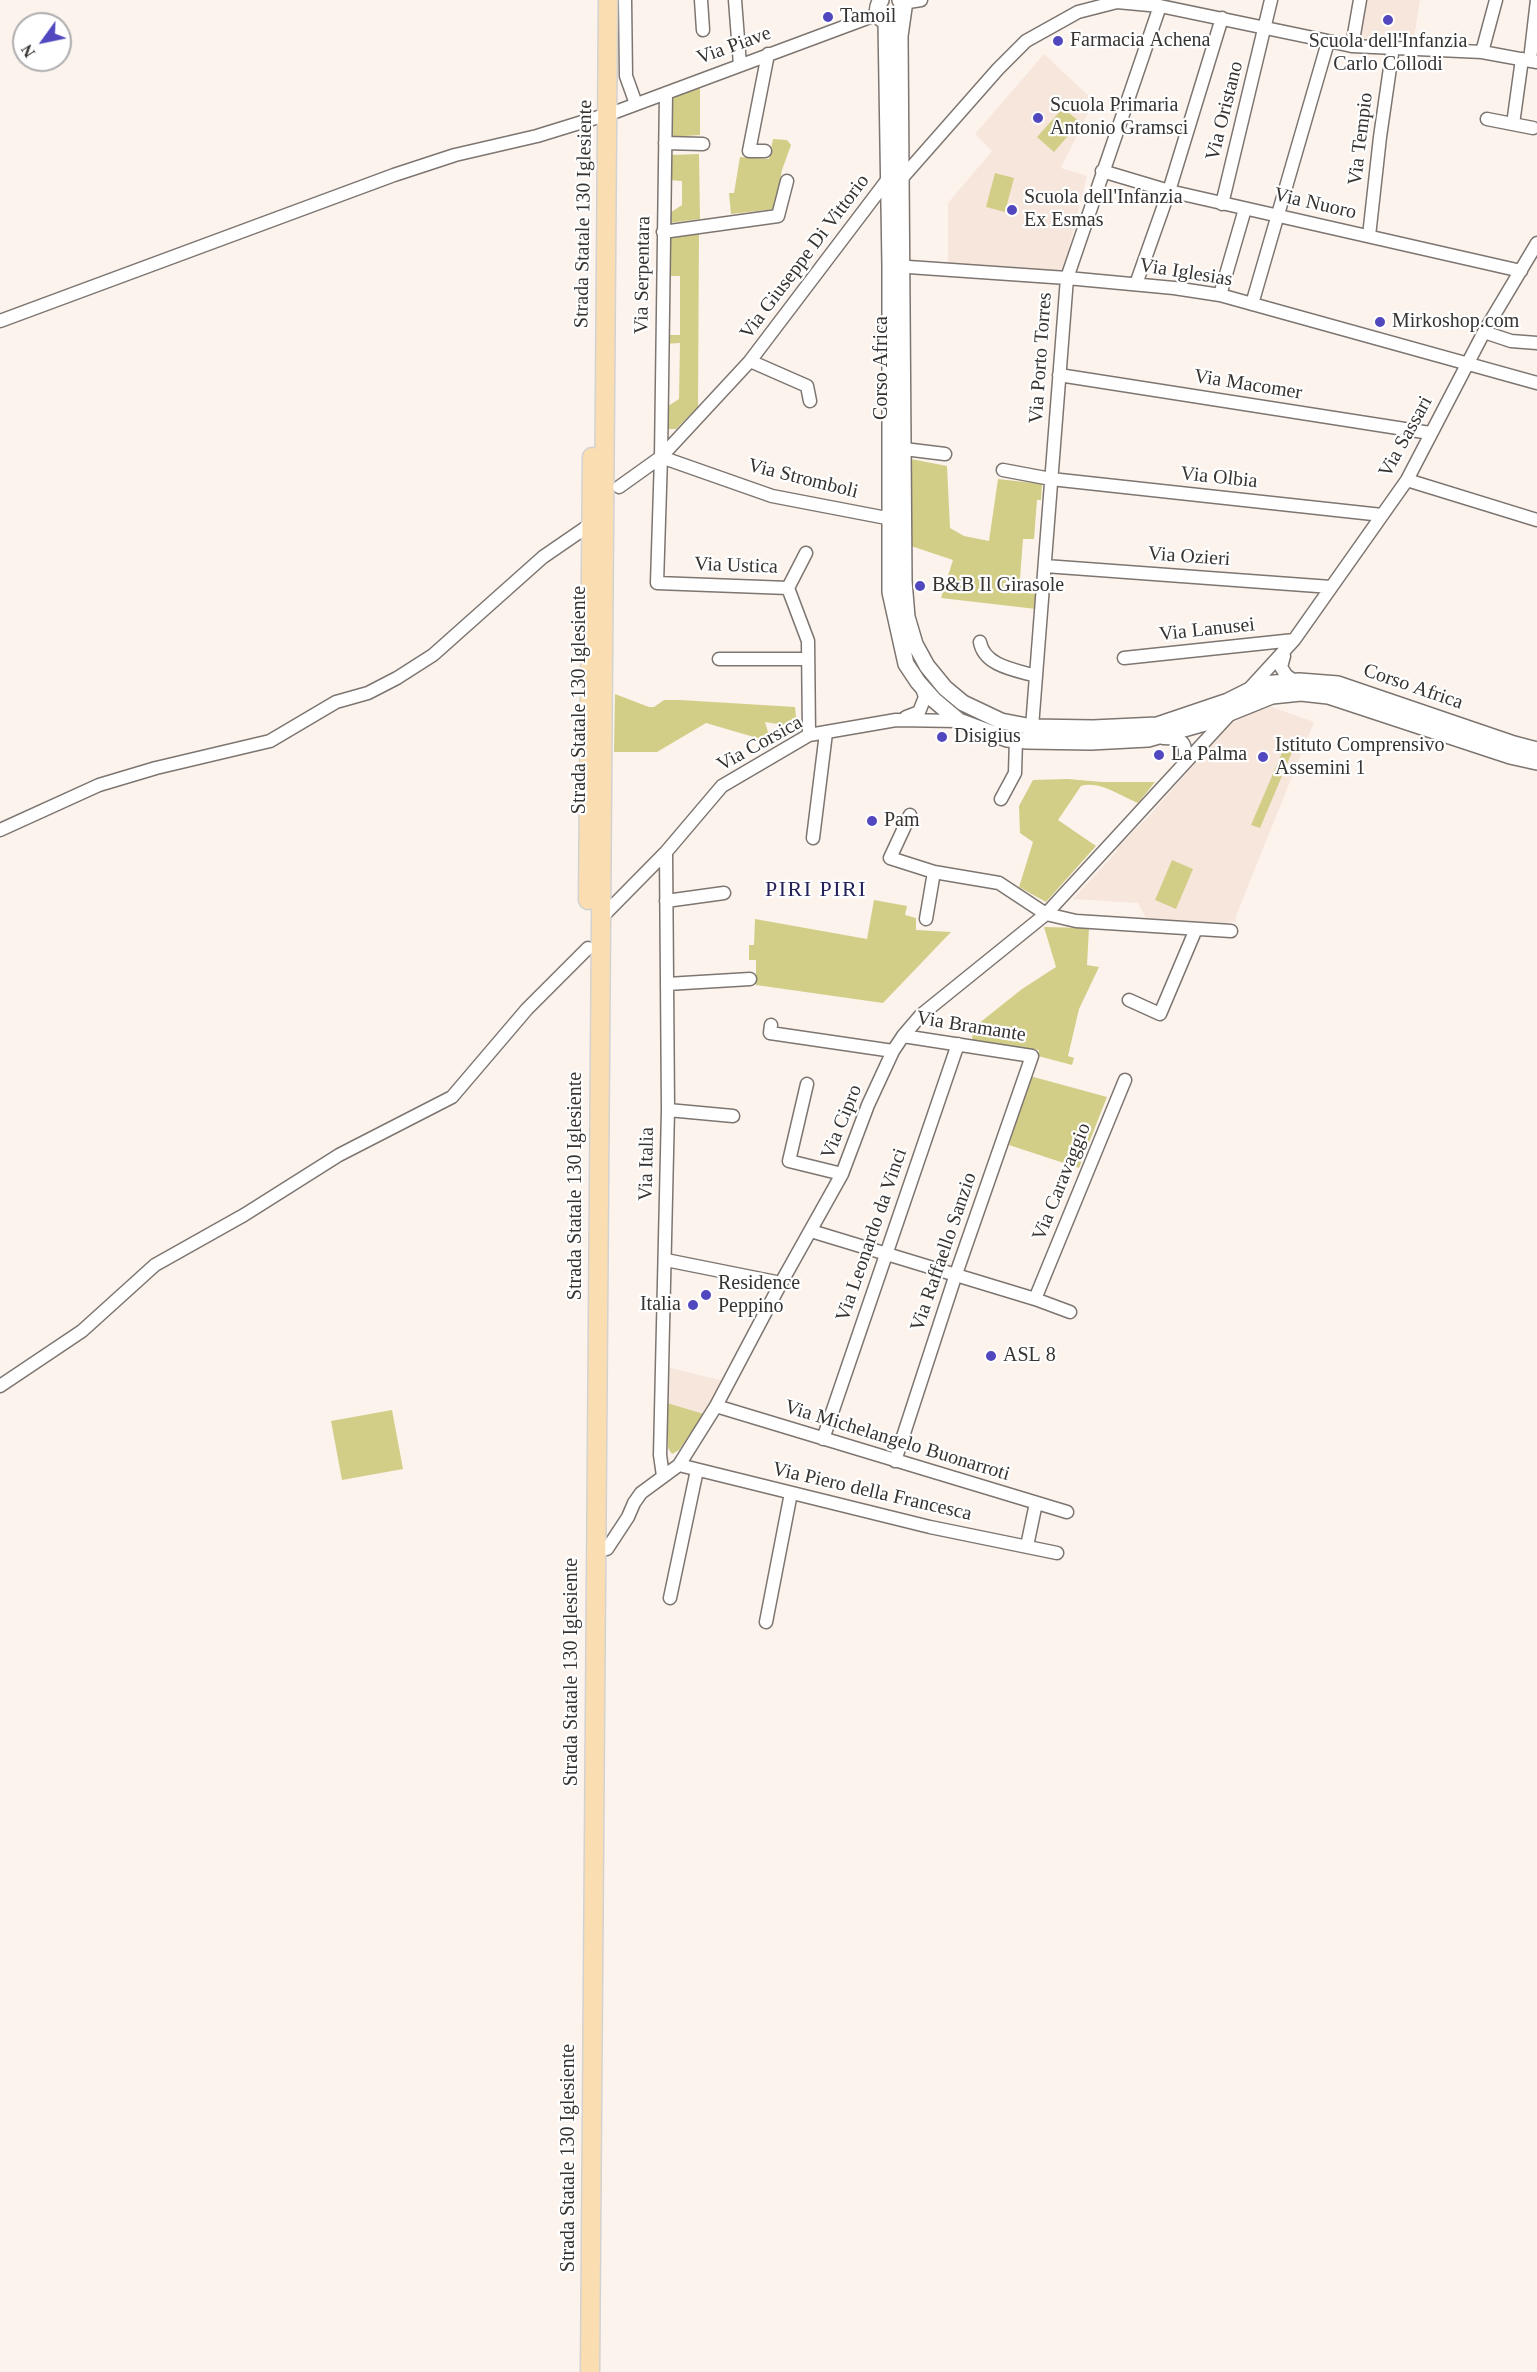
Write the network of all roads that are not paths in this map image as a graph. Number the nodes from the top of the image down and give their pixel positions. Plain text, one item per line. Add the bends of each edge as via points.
1 (598, 0) edge
2 (608, 0) edge
3 (625, 0) edge
4 (701, 0) edge
5 (735, 0) edge
6 (921, 0) edge
7 (1271, 0) edge
8 (1360, 0) edge
9 (1496, 0) edge
10 (1537, 0) edge
11 (1115, 1) edge
12 (903, 6) edge
13 (1076, 6) edge
14 (1160, 6) junction
15 (880, 13) edge
16 (1222, 18) junction
17 (1265, 27) junction
18 (703, 30) dead end
19 (1328, 42) junction
20 (1352, 46) junction
21 (1393, 47) junction
22 (1482, 52) junction
23 (768, 54) junction
24 (1530, 60) edge
25 (740, 64) junction
26 (666, 93) junction
27 (635, 98) junction
28 (603, 116) junction
29 (1487, 119) dead end
30 (1513, 124) junction
31 (1533, 128) dead end
32 (665, 143) junction
33 (703, 144) dead end
34 (765, 151) dead end
35 (1102, 171) junction
36 (895, 178) junction
37 (787, 181) dead end
38 (1169, 191) junction
39 (1222, 204) junction
40 (1245, 209) junction
41 (1278, 215) junction
42 (663, 232) junction
43 (1369, 236) junction
44 (1537, 243) edge
45 (896, 266) junction
46 (1521, 271) junction
47 (1066, 278) junction
48 (1136, 285) junction
49 (1220, 295) junction
50 (1252, 304) junction
51 (0, 321) edge
52 (1484, 332) junction
53 (1537, 343) edge
54 (750, 361) junction
55 (1468, 363) junction
56 (1059, 375) junction
57 (1537, 383) edge
58 (810, 401) dead end
59 (1430, 434) junction
60 (896, 448) junction
61 (945, 454) dead end
62 (661, 457) junction
63 (1004, 470) dead end
64 (1051, 479) junction
65 (1407, 480) junction
66 (618, 487) dead end
67 (1382, 515) junction
68 (1537, 519) edge
69 (897, 520) junction
70 (591, 524) junction
71 (806, 553) dead end
72 (1045, 566) junction
73 (1331, 586) junction
74 (788, 588) junction
75 (1294, 640) junction
76 (980, 642) dead end
77 (1284, 656) junction
78 (1124, 658) dead end
79 (719, 659) dead end
80 (808, 659) junction
81 (1036, 676) junction
82 (1294, 681) junction
83 (922, 688) junction
84 (1266, 688) junction
85 (961, 701) junction
86 (939, 703) junction
87 (1235, 707) junction
88 (919, 712) junction
89 (896, 720) junction
90 (959, 721) junction
91 (1205, 723) junction
92 (1032, 727) junction
93 (826, 733) junction
94 (809, 735) junction
95 (1016, 739) junction
96 (1148, 739) junction
97 (1537, 750) edge
98 (1537, 762) edge
99 (1184, 764) junction
100 (1001, 799) dead end
101 (910, 815) dead end
102 (0, 830) edge
103 (813, 838) dead end
104 (666, 852) junction
105 (934, 872) junction
106 (724, 893) dead end
107 (666, 901) junction
108 (1046, 914) junction
109 (600, 919) junction
110 (926, 919) dead end
111 (1196, 929) junction
112 (1231, 931) dead end
113 (588, 948) junction
114 (750, 979) dead end
115 (667, 984) junction
116 (1129, 1000) dead end
117 (771, 1025) dead end
118 (903, 1036) junction
119 (958, 1044) junction
120 (893, 1051) junction
121 (1032, 1056) joint
122 (1125, 1080) dead end
123 (807, 1084) dead end
124 (668, 1110) junction
125 (733, 1116) dead end
126 (842, 1174) junction
127 (811, 1231) junction
128 (886, 1254) junction
129 (666, 1260) junction
130 (956, 1274) junction
131 (781, 1283) junction
132 (1035, 1299) junction
133 (1070, 1312) dead end
134 (0, 1386) edge
135 (716, 1406) junction
136 (823, 1439) junction
137 (895, 1461) junction
138 (679, 1465) junction
139 (697, 1470) junction
140 (663, 1476) junction
141 (791, 1493) junction
142 (1036, 1503) junction
143 (1067, 1512) dead end
144 (1027, 1546) junction
145 (607, 1549) dead end
146 (1057, 1553) dead end
147 (670, 1598) dead end
148 (766, 1622) dead end
149 (581, 2372) edge
150 (590, 2372) edge

1 - 28 main road, Strada Statale 130 Iglesiente
2 - 28 main road, Strada Statale 130 Iglesiente
3 - 27 street via 626,76
4 - 18 street
5 - 25 street
6 - 12 street
7 - 17 street, Via Oristano
8 - 20 street
9 - 22 street
10 - 24 street
11 - 13 street, Via Giuseppe Di Vittorio
11 - 14 street, Via Giuseppe Di Vittorio
12 - 15 street via 896,21
12 - 36 street, Corso Africa
13 - 36 street, Via Giuseppe Di Vittorio via 1026,41
14 - 16 street, Via Giuseppe Di Vittorio
14 - 35 street, Via Porto Torres
15 - 23 street, Via Piave
15 - 36 street, Corso Africa
16 - 17 street, Via Giuseppe Di Vittorio
16 - 38 street
17 - 19 street, Via Giuseppe Di Vittorio
17 - 39 street, Via Oristano
19 - 20 street, Via Giuseppe Di Vittorio
19 - 41 street
20 - 21 street, Via Giuseppe Di Vittorio
21 - 22 street, Via Giuseppe Di Vittorio
21 - 43 street, Via Tempio
22 - 24 street, Via Giuseppe Di Vittorio
23 - 25 street, Via Piave
23 - 34 street via 749,151
24 - 30 street
25 - 26 street, Via Piave
26 - 27 street, Via Piave
26 - 32 street, Via Serpentara
27 - 28 street, Via Piave
28 - 51 street, Via Piave via 394,175
28 - 70 main road, Strada Statale 130 Iglesiente
28 - 109 main road, Strada Statale 130 Iglesiente
29 - 30 street
30 - 31 street
32 - 33 street
32 - 42 street, Via Serpentara
35 - 38 street, Via Nuoro
35 - 47 street, Via Porto Torres
36 - 45 street, Corso Africa
36 - 54 street, Via Giuseppe Di Vittorio
37 - 42 street via 778,216
38 - 39 street, Via Nuoro
38 - 48 street
39 - 40 street, Via Nuoro
40 - 41 street, Via Nuoro
40 - 49 street
41 - 43 street, Via Nuoro
41 - 50 street
42 - 62 street, Via Serpentara
43 - 46 street, Via Nuoro
44 - 46 street, Via Sassari
45 - 47 street, Via Iglesias
45 - 60 street, Corso Africa
46 - 52 street, Via Sassari
47 - 48 street, Via Iglesias
47 - 56 street, Via Porto Torres
48 - 49 street, Via Iglesias
49 - 50 street, Via Iglesias
50 - 55 street, Via Iglesias
52 - 53 street via 1511,341
52 - 55 street, Via Sassari
54 - 58 street via 807,386
54 - 62 street, Via Giuseppe Di Vittorio
55 - 57 street, Via Iglesias
55 - 59 street, Via Sassari
56 - 59 street, Via Macomer
56 - 64 street, Via Porto Torres
59 - 65 street, Via Sassari
60 - 61 street
60 - 69 street, Corso Africa
62 - 66 street, Via Giuseppe Di Vittorio
62 - 69 street, Via Stromboli via 772,496
62 - 74 street, Via Ustica via 657,582
63 - 64 street, Via Olbia
64 - 67 street, Via Olbia
64 - 72 street, Via Porto Torres
65 - 67 street, Via Sassari
65 - 68 street
67 - 73 street, Via Sassari
69 - 83 street, Corso Africa via 890,592 906,664
69 - 85 street, Corso Africa via 907,617 915,644 931,672
70 - 102 street via 543,557 433,655 398,678 368,693 336,702 270,741 99,785
70 - 113 main road, Strada Statale 130 Iglesiente
71 - 74 street
72 - 73 street, Via Ozieri
72 - 81 street, Via Porto Torres
73 - 75 street, Via Sassari
74 - 80 street, Via Ustica via 808,640
75 - 77 street, Via Sassari
75 - 78 street, Via Lanusei
75 - 84 street, Via Sassari
76 - 81 street via 981,650 989,658
77 - 82 street via 1281,666
77 - 84 street, Via Sassari
79 - 80 street
80 - 94 street, Via Ustica
81 - 92 street, Via Porto Torres
82 - 84 street, Corso Africa
82 - 97 street, Corso Africa via 1338,684
83 - 86 street, Corso Africa
83 - 88 street via 925,697
84 - 87 street, Corso Africa
84 - 87 street, Corso Africa via 1272,696
84 - 98 street, Corso Africa via 1328,696
85 - 86 street
85 - 92 street, Corso Africa via 1001,721
86 - 88 street
86 - 90 street, Corso Africa
87 - 91 street, Corso Africa
87 - 92 street, Corso Africa via 1157,725
87 - 99 street, Via Cipro
88 - 89 street
89 - 90 street, Via Corsica
89 - 93 street, Via Corsica
90 - 95 street, Corso Africa
91 - 96 street, Corso Africa
91 - 99 street, Via Cipro
93 - 94 street, Via Corsica
93 - 103 street
94 - 104 street, Via Corsica via 722,786
95 - 96 street, Corso Africa
95 - 100 street via 1015,773
96 - 99 street via 1176,738 1184,742
99 - 108 street, Via Cipro
101 - 105 street via 890,858
104 - 107 street, Via Italia
104 - 109 street, Via Corsica
105 - 108 street via 999,883
105 - 110 street
106 - 107 street
107 - 115 street, Via Italia
108 - 111 street via 1076,921
108 - 118 street, Via Cipro via 921,1015
109 - 150 main road, Strada Statale 130 Iglesiente
111 - 112 street
111 - 116 street via 1160,1014
113 - 134 street via 527,1009 452,1096 339,1155 244,1215 154,1265 82,1331
113 - 149 main road, Strada Statale 130 Iglesiente
114 - 115 street
115 - 124 street, Via Italia
117 - 120 street via 770,1033
118 - 119 street, Via Bramante
118 - 120 street, Via Cipro
119 - 121 street, Via Bramante
119 - 128 street, Via Leonardo da Vinci
120 - 126 street, Via Cipro
121 - 130 street, Via Raffaello Sanzio
122 - 132 street, Via Caravaggio
123 - 126 street via 789,1161
124 - 125 street
124 - 129 street, Via Italia
126 - 127 street, Via Cipro
127 - 128 street
127 - 131 street, Via Cipro
128 - 130 street
128 - 136 street, Via Leonardo da Vinci
129 - 131 street
129 - 140 street, Via Italia via 660,1455
130 - 132 street
130 - 137 street, Via Raffaello Sanzio
131 - 135 street, Via Cipro
132 - 133 street
135 - 136 street, Via Michelangelo Buonarroti
135 - 138 street, Via Cipro
136 - 137 street, Via Michelangelo Buonarroti
137 - 142 street, Via Michelangelo Buonarroti
138 - 139 street, Via Piero della Francesca
138 - 140 street, Via Cipro
139 - 141 street, Via Piero della Francesca
139 - 147 street
140 - 145 street, Via Cipro via 641,1493
141 - 144 street, Via Piero della Francesca
141 - 148 street
142 - 143 street, Via Michelangelo Buonarroti
142 - 144 street
144 - 146 street, Via Piero della Francesca

